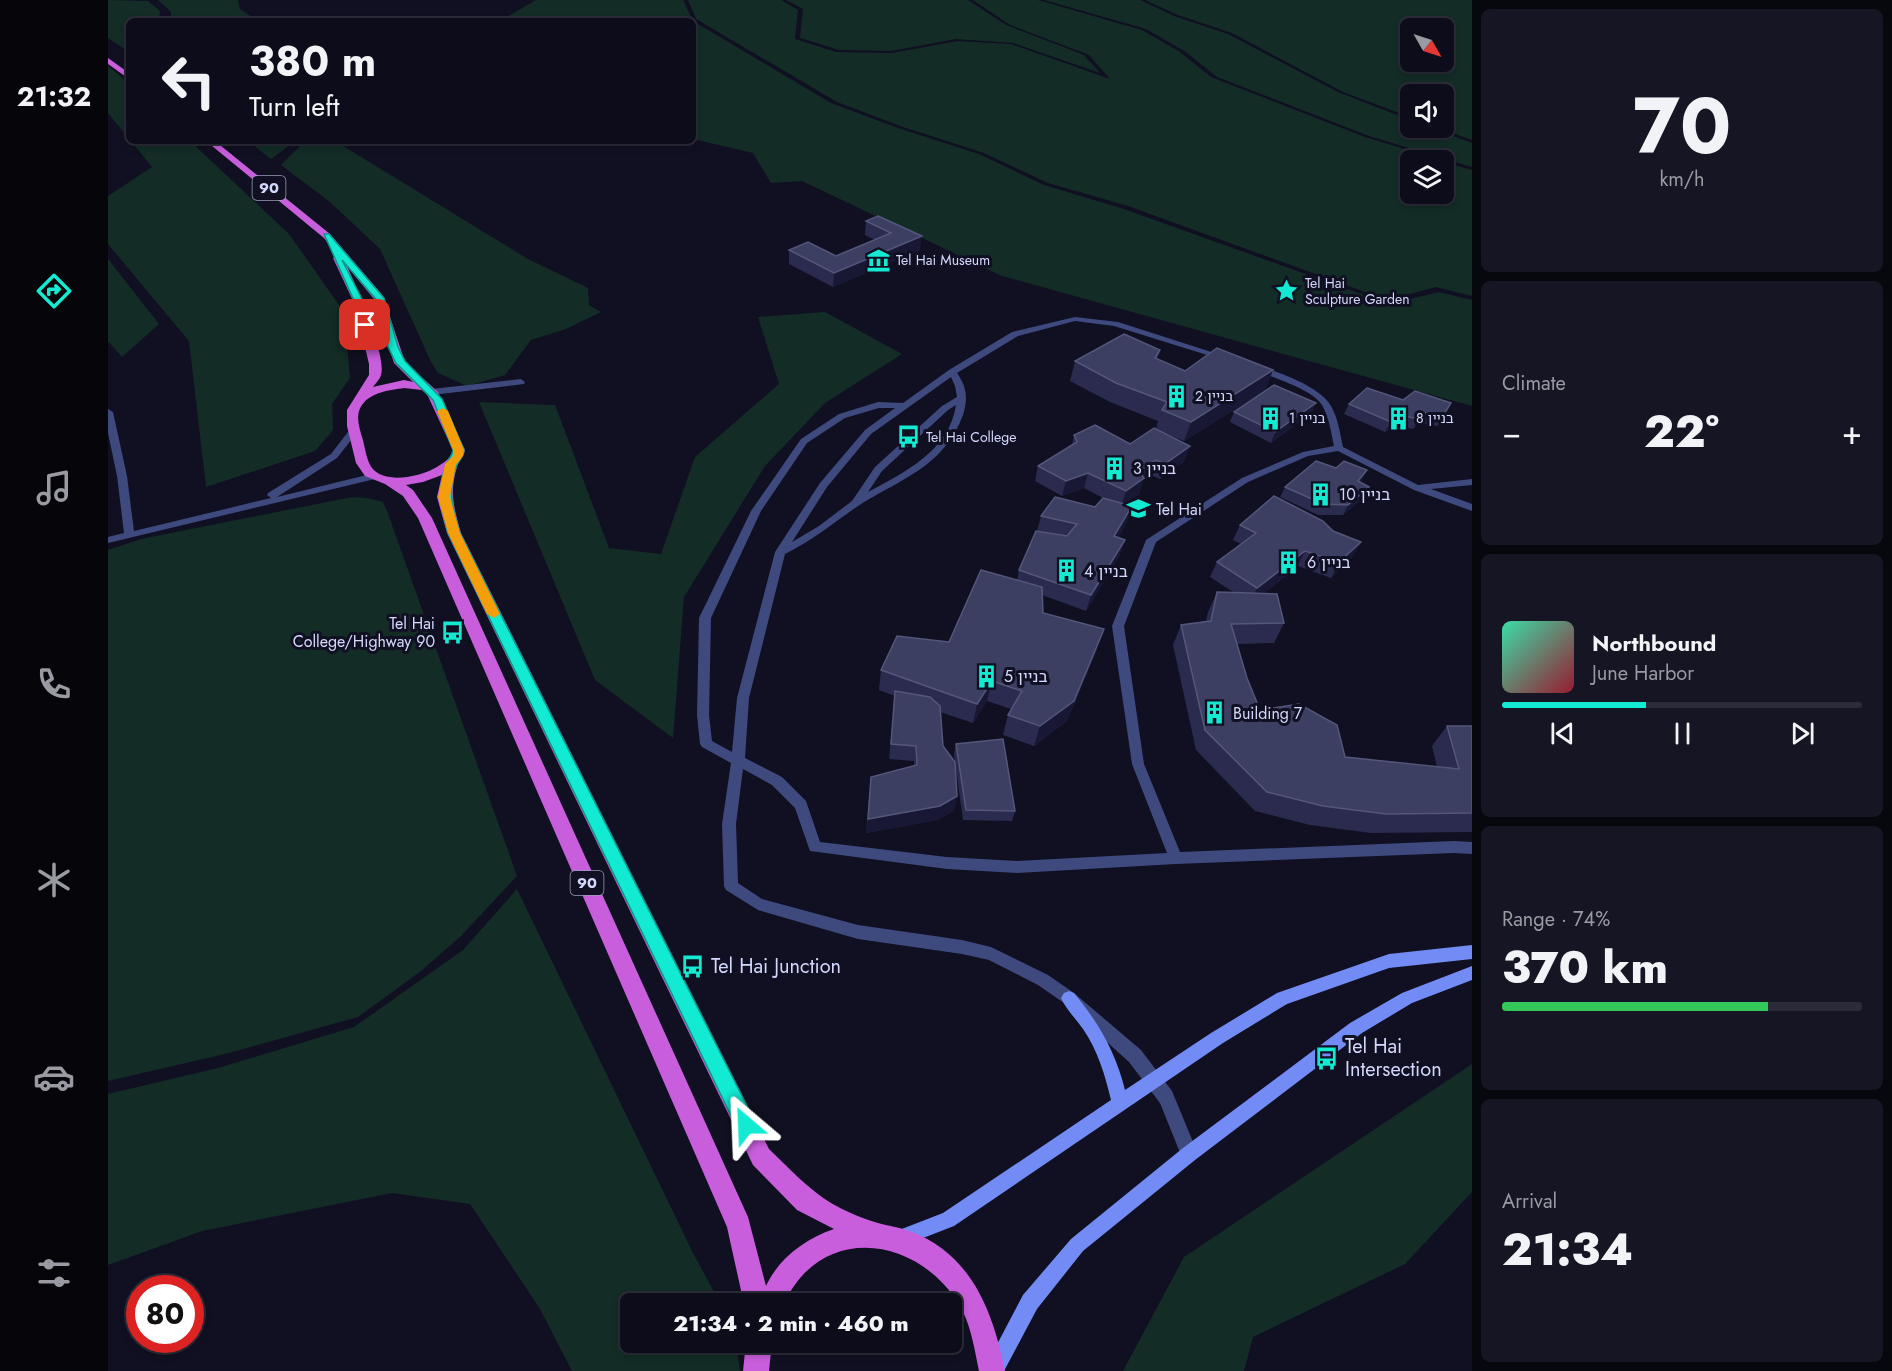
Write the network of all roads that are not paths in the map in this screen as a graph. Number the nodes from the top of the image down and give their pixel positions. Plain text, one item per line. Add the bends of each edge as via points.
1 (108, 60) edge
2 (126, 75) edge
3 (214, 144) edge
4 (327, 236) junction
5 (1231, 360) edge
6 (1251, 366) edge
7 (952, 372) junction
8 (521, 382) dead end
9 (429, 390) junction
10 (963, 397) junction
11 (360, 398) junction
12 (907, 406) junction
13 (108, 412) edge
14 (354, 430) junction
15 (1339, 448) junction
16 (451, 464) junction
17 (381, 478) junction
18 (1472, 482) edge
19 (1417, 488) junction
20 (264, 501) junction
21 (856, 504) junction
22 (1472, 508) edge
23 (129, 534) junction
24 (108, 540) edge
25 (780, 552) junction
26 (738, 761) junction
27 (1472, 848) edge
28 (1176, 858) junction
29 (1472, 952) edge
30 (1472, 973) edge
31 (1069, 998) junction
32 (1155, 1081) junction
33 (1120, 1105) junction
34 (1189, 1154) junction
35 (874, 1234) junction
36 (900, 1238) junction
37 (754, 1293) edge
38 (775, 1293) edge
39 (758, 1353) edge
40 (756, 1371) edge
41 (993, 1371) edge

1 - 2 highway
3 - 4 highway, 90
4 - 9 highway, 90 via 379,298 400,363
4 - 11 highway, 90 via 360,305 375,364 375,375
5 - 7 street via 1114,324 1075,319 1015,334
6 - 15 street via 1321,398 1333,421
7 - 10 street via 961,383
7 - 12 street
8 - 9 street
9 - 11 highway via 404,384
9 - 16 highway, 90 via 459,450
10 - 21 street via 936,415 878,469
10 - 21 street via 955,430 934,455 896,483
11 - 14 highway, 90 via 352,412
12 - 25 street via 868,432 830,476
12 - 26 street via 878,405 842,416 804,441 756,511 705,618 706,744
13 - 23 street
14 - 17 highway, 90 via 366,468
14 - 20 street via 333,456
15 - 19 street
15 - 28 street via 1306,454 1245,480 1151,540 1118,626 1138,764
16 - 17 highway via 421,478
16 - 35 highway, 90 via 444,497 454,533 761,1157 806,1201
17 - 20 street
17 - 37 highway, 90 via 408,493 425,518 739,1226
18 - 19 street
19 - 22 street
20 - 23 street
21 - 25 street via 816,533
23 - 24 street
25 - 26 street via 743,698
26 - 28 street via 777,781 801,805 815,847 1017,867
26 - 31 street via 729,824 731,886 758,904 858,932 990,954
27 - 28 street
29 - 32 main road via 1389,961 1282,998
30 - 34 main road via 1407,999 1356,1028
31 - 32 street via 1135,1056
31 - 33 main road via 1105,1048
32 - 33 main road
32 - 34 street via 1175,1116
33 - 36 main road via 948,1220
34 - 41 main road via 1077,1245 1030,1302
35 - 36 highway, 90
35 - 38 highway, 90 via 849,1235 820,1246 795,1265
36 - 41 highway, 90 via 934,1256 962,1286 983,1325
39 - 40 highway

